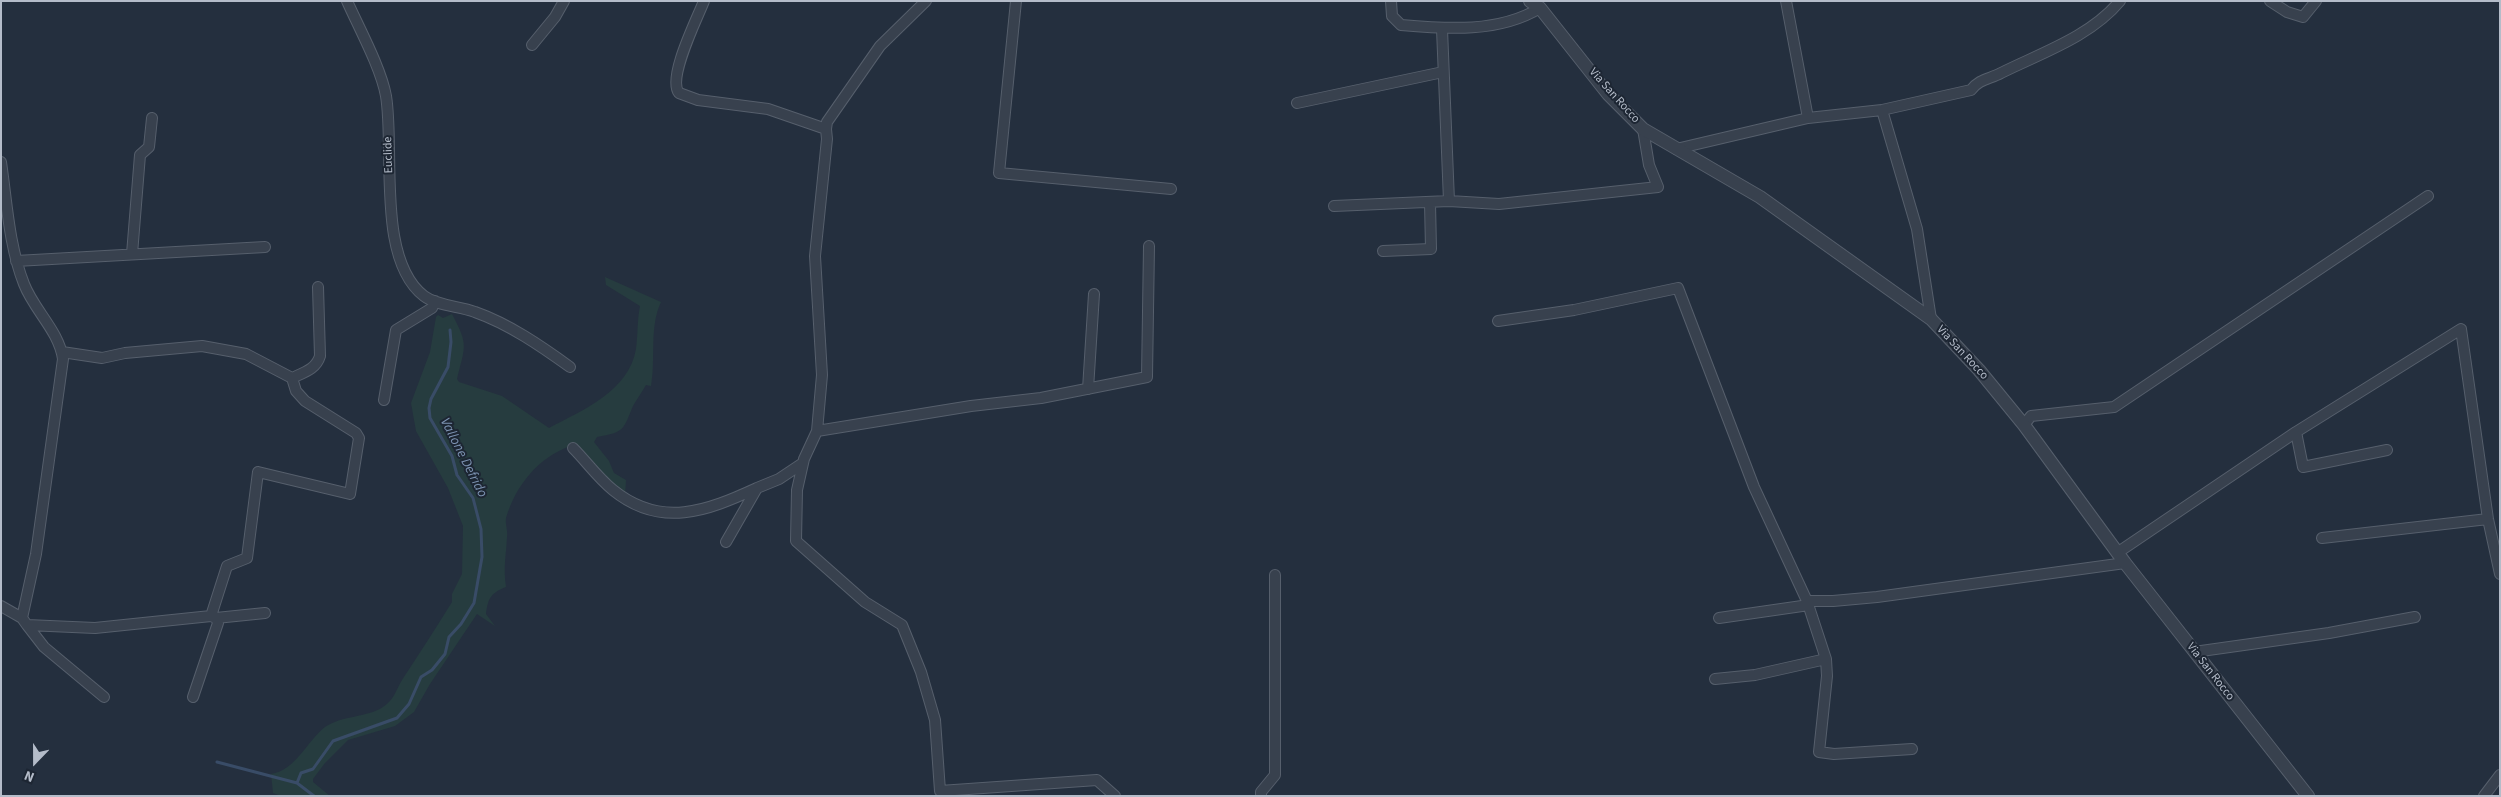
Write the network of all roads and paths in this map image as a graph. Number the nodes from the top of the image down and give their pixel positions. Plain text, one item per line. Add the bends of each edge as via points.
1 (347, 1) edge
2 (564, 1) edge
3 (704, 1) edge
4 (926, 1) edge
5 (1016, 1) edge
6 (1391, 1) edge
7 (1786, 1) edge
8 (2120, 1) edge
9 (2270, 1) edge
10 (2316, 1) edge
11 (1535, 5) edge
12 (2110, 5) edge
13 (1442, 29) junction
14 (532, 45) dead end
15 (1443, 72) junction
16 (1297, 103) dead end
17 (1882, 110) junction
18 (152, 118) dead end
19 (1808, 118) junction
20 (826, 129) junction
21 (1643, 129) junction
22 (1676, 149) junction
23 (1, 162) edge
24 (1172, 189) dead end
25 (2428, 196) dead end
26 (1449, 201) junction
27 (1430, 203) junction
28 (1334, 206) dead end
29 (1149, 246) dead end
30 (264, 247) dead end
31 (1382, 251) dead end
32 (132, 254) junction
33 (16, 261) junction
34 (318, 287) dead end
35 (1094, 294) dead end
36 (435, 301) junction
37 (1931, 319) junction
38 (1498, 321) dead end
39 (62, 352) junction
40 (570, 367) dead end
41 (292, 378) junction
42 (1088, 388) junction
43 (384, 400) dead end
44 (2024, 425) junction
45 (817, 431) junction
46 (2296, 432) junction
47 (573, 448) dead end
48 (2387, 450) dead end
49 (803, 463) junction
50 (757, 488) junction
51 (2488, 519) junction
52 (2322, 538) dead end
53 (2497, 540) edge
54 (726, 542) dead end
55 (2121, 558) junction
56 (2500, 574) edge
57 (1275, 575) dead end
58 (1808, 603) junction
59 (1, 606) edge
60 (265, 613) dead end
61 (213, 617) junction
62 (2415, 617) dead end
63 (1719, 618) dead end
64 (24, 622) junction
65 (2194, 652) junction
66 (1826, 660) junction
67 (1715, 679) dead end
68 (104, 697) dead end
69 (193, 697) dead end
70 (1912, 749) dead end
71 (2500, 775) edge
72 (1115, 796) edge
73 (1261, 796) edge
74 (2308, 796) edge
75 (2484, 796) edge

1 - 36 street, Euclide via 386,96 388,167 397,253 406,275 424,296
2 - 14 street
3 - 20 street via 678,68 675,83 679,93 698,100 768,109
4 - 20 street via 880,46 827,122
5 - 24 street via 999,173
6 - 13 street via 1392,16 1401,25
7 - 19 street
8 - 12 street
9 - 10 street via 2303,17
11 - 13 street via 1516,21
11 - 21 street, Via San Rocco via 1605,90
12 - 17 street via 2091,28 1996,76 1977,82 1971,90
13 - 15 street
15 - 16 street
15 - 26 street
17 - 19 street
17 - 37 street via 1917,229
18 - 32 street via 149,147 140,155
19 - 22 street
20 - 45 street via 814,256 822,374
21 - 22 street, Via San Rocco
21 - 26 street via 1649,166 1658,187 1499,204
22 - 37 street, Via San Rocco via 1760,197
23 - 33 street
25 - 44 street via 2114,407 2045,413 2031,416
26 - 27 street
27 - 28 street
27 - 31 street via 1431,249
29 - 42 street via 1147,376
30 - 32 street
32 - 33 street
33 - 39 street via 24,286
34 - 41 street via 320,356 312,369
35 - 42 street
36 - 40 street via 499,322
36 - 43 street via 432,308 396,330
37 - 44 street, Via San Rocco
38 - 58 street via 1574,310 1678,288 1754,487
39 - 41 street via 102,358 202,346 246,354
39 - 64 street via 63,367 49,477
41 - 61 street via 296,391 305,401 359,438 350,494 258,472 246,558 228,566
42 - 45 street via 1041,398
44 - 55 street, Via San Rocco
45 - 49 street
46 - 48 street via 2303,467
46 - 51 street via 2461,329
46 - 55 street
47 - 50 street via 611,489 643,509 659,513 692,512 721,504
49 - 50 street via 779,479
49 - 72 street via 797,490 796,541 865,602 902,625 921,672 935,720 940,791 1097,780
50 - 54 street
51 - 52 street
51 - 53 street
53 - 56 street
55 - 58 street via 1877,597
55 - 65 street, Via San Rocco
57 - 73 street via 1276,775
58 - 63 street
58 - 66 street
59 - 64 street
60 - 61 street
61 - 64 street via 95,628
61 - 69 street via 218,623
62 - 65 street
64 - 68 street via 44,647
65 - 74 street, Via San Rocco
66 - 67 street via 1756,675
66 - 70 street via 1819,752
71 - 75 street

